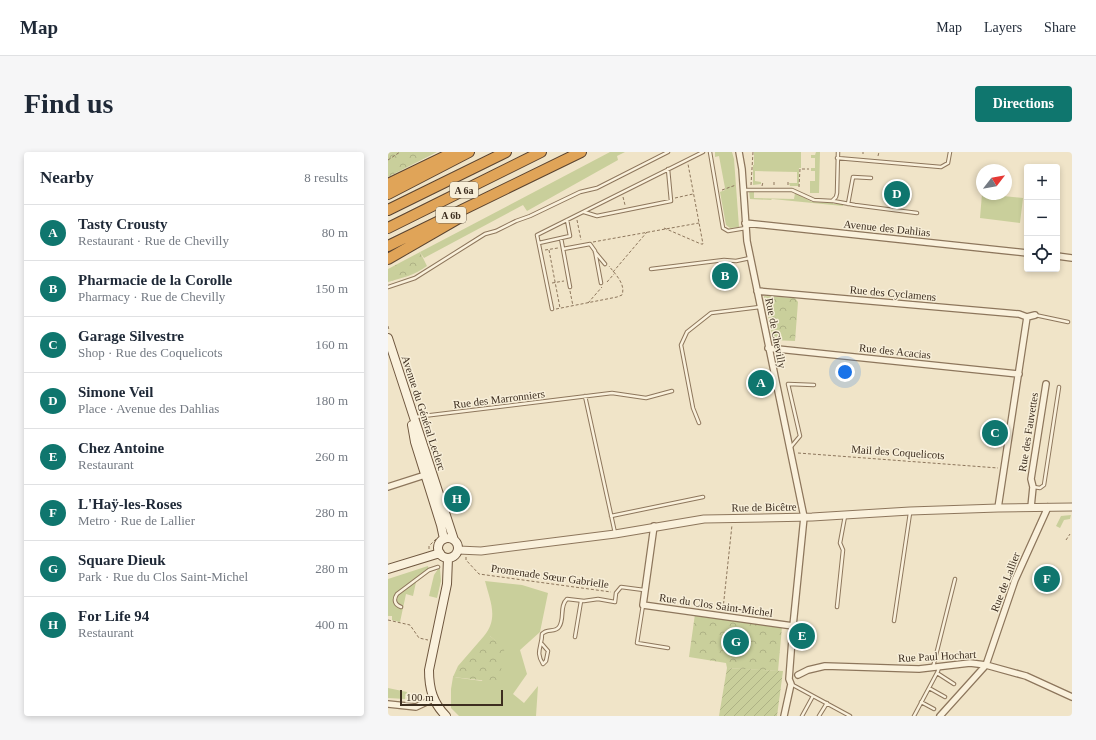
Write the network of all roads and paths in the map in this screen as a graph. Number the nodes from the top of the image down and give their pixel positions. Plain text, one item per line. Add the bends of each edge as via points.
1 (400, 152) edge
2 (454, 152) edge
3 (469, 152) edge
4 (506, 152) edge
5 (541, 152) edge
6 (581, 152) edge
7 (668, 152) edge
8 (704, 152) edge
9 (710, 152) edge
10 (739, 152) edge
11 (753, 152) edge
12 (838, 152) edge
13 (863, 152) edge
14 (879, 152) edge
15 (950, 152) edge
16 (862, 154) dead end
17 (878, 156) dead end
18 (837, 158) junction
19 (388, 160) edge
20 (688, 160) junction
21 (809, 169) dead end
22 (668, 170) junction
23 (871, 178) dead end
24 (762, 182) dead end
25 (774, 182) dead end
26 (788, 182) dead end
27 (388, 184) edge
28 (514, 184) junction
29 (743, 186) junction
30 (752, 186) dead end
31 (762, 186) dead end
32 (774, 186) dead end
33 (788, 187) dead end
34 (799, 187) dead end
35 (717, 192) junction
36 (388, 194) edge
37 (694, 194) junction
38 (671, 199) junction
39 (832, 200) junction
40 (625, 202) dead end
41 (848, 204) junction
42 (626, 208) dead end
43 (388, 210) edge
44 (584, 212) junction
45 (917, 213) dead end
46 (576, 215) junction
47 (567, 220) junction
48 (699, 222) junction
49 (746, 225) junction
50 (388, 228) edge
51 (664, 228) junction
52 (647, 232) junction
53 (561, 238) junction
54 (539, 243) junction
55 (590, 244) junction
56 (582, 245) junction
57 (388, 246) edge
58 (563, 248) junction
59 (549, 250) junction
60 (595, 251) junction
61 (540, 252) junction
62 (1024, 253) edge
63 (1060, 256) edge
64 (388, 258) edge
65 (750, 258) junction
66 (1072, 258) edge
67 (605, 264) joint
68 (651, 269) dead end
69 (613, 272) junction
70 (569, 280) junction
71 (555, 282) junction
72 (601, 283) dead end
73 (547, 284) junction
74 (388, 287) edge
75 (570, 287) joint
76 (757, 290) junction
77 (573, 306) junction
78 (760, 307) junction
79 (552, 309) joint
80 (560, 309) junction
81 (1035, 315) joint
82 (1027, 317) junction
83 (1068, 322) dead end
84 (388, 338) edge
85 (768, 348) junction
86 (388, 353) edge
87 (1019, 374) junction
88 (1046, 384) dead end
89 (814, 385) dead end
90 (1059, 387) dead end
91 (672, 391) dead end
92 (585, 396) junction
93 (414, 417) junction
94 (699, 423) dead end
95 (790, 451) junction
96 (1004, 468) junction
97 (425, 475) junction
98 (388, 487) edge
99 (1033, 487) junction
100 (703, 497) dead end
101 (1031, 507) junction
102 (1048, 507) junction
103 (1072, 507) edge
104 (998, 508) junction
105 (910, 511) junction
106 (611, 516) junction
107 (845, 516) junction
108 (804, 517) junction
109 (732, 518) junction
110 (654, 526) junction
111 (615, 534) junction
112 (1070, 534) dead end
113 (444, 539) junction
114 (454, 540) junction
115 (1066, 540) dead end
116 (437, 547) junction
117 (429, 549) dead end
118 (458, 550) junction
119 (466, 556) dead end
120 (448, 558) junction
121 (388, 564) edge
122 (438, 567) dead end
123 (388, 569) edge
124 (955, 579) dead end
125 (645, 590) junction
126 (616, 593) junction
127 (581, 601) junction
128 (643, 605) junction
129 (401, 607) dead end
130 (837, 607) dead end
131 (723, 616) junction
132 (388, 620) edge
133 (894, 621) dead end
134 (793, 626) junction
135 (576, 637) dead end
136 (434, 642) junction
137 (542, 644) junction
138 (668, 648) dead end
139 (986, 665) junction
140 (936, 667) junction
141 (937, 674) junction
142 (798, 675) dead end
143 (791, 684) junction
144 (954, 684) dead end
145 (929, 688) junction
146 (813, 696) junction
147 (945, 697) dead end
148 (1072, 697) edge
149 (433, 699) junction
150 (921, 702) junction
151 (827, 703) junction
152 (388, 704) edge
153 (934, 709) dead end
154 (446, 716) edge
155 (784, 716) edge
156 (802, 716) edge
157 (819, 716) edge
158 (850, 716) edge
159 (914, 716) edge
160 (940, 716) edge

1 - 19 path
2 - 27 highway
3 - 36 highway
4 - 43 highway, A 6a
5 - 50 highway, A 6a
6 - 28 highway, A 6b
7 - 74 lane via 597,188 580,192 496,231 484,234 415,278
8 - 20 lane
9 - 35 lane
10 - 29 street, Rue de Chevilly
11 - 30 path
12 - 18 lane
13 - 16 path
14 - 17 path
15 - 18 lane via 948,163 941,167
18 - 39 lane via 836,193
20 - 22 lane
20 - 37 path
21 - 34 path via 800,169
22 - 38 lane
22 - 44 lane
23 - 41 lane via 853,177
24 - 31 path
25 - 32 path
26 - 33 path
28 - 57 highway, A 6b
28 - 64 highway
29 - 35 path
29 - 39 lane via 792,190 814,200
29 - 49 street, Rue de Chevilly
35 - 49 lane via 723,228 728,231
37 - 38 path
37 - 48 path
38 - 44 lane via 597,216
39 - 41 lane
40 - 42 path
41 - 45 lane
44 - 46 lane
46 - 47 lane
46 - 56 path
47 - 53 lane via 570,236
47 - 54 lane via 537,235
48 - 51 path
48 - 51 path via 703,245
49 - 62 street, Avenue des Dahlias
49 - 65 street, Rue de Chevilly
51 - 52 path
52 - 55 path
52 - 69 path
53 - 54 lane
53 - 58 lane
54 - 61 lane
55 - 56 lane
55 - 60 lane
56 - 58 lane
58 - 59 path
58 - 70 lane
59 - 61 path
59 - 71 path
60 - 67 lane
60 - 72 lane
61 - 73 lane
63 - 66 street
65 - 68 lane
65 - 76 street, Rue de Chevilly
67 - 69 path
69 - 77 path via 622,283 622,295
70 - 71 path
70 - 75 lane
71 - 73 path
71 - 80 path
73 - 79 lane
75 - 77 path
76 - 78 street, Rue de Chevilly
76 - 82 street, Rue des Cyclamens via 1019,314
77 - 80 path
78 - 85 street, Rue de Chevilly
78 - 94 lane via 711,313 687,332 681,345 693,408
79 - 80 path
81 - 82 street
81 - 83 lane
82 - 87 street
84 - 93 main road, Avenue du Général Leclerc
85 - 87 street, Rue des Acacias
85 - 95 street, Rue de Chevilly
86 - 97 main road via 411,420
87 - 96 street
88 - 99 street, Rue des Fauvettes via 1031,479
89 - 95 lane via 788,384 800,436
90 - 99 lane via 1044,485 1040,488
91 - 92 lane, Rue des Marronniers via 646,398 612,393
92 - 93 lane, Rue des Marronniers
92 - 106 lane
93 - 114 main road, Avenue du Général Leclerc
95 - 96 path, Mail des Coquelicots
95 - 108 street, Rue de Chevilly
96 - 104 street
97 - 98 street
97 - 113 main road
99 - 101 street, Rue des Fauvettes
100 - 106 lane
101 - 102 street, Rue de Bicêtre
101 - 104 street, Rue de Bicêtre
102 - 103 street, Rue de Bicêtre
102 - 139 street, Rue de Lallier via 1015,580
104 - 105 street, Rue de Bicêtre
105 - 107 street, Rue de Bicêtre
105 - 133 lane
106 - 111 lane
107 - 108 street, Rue de Bicêtre
107 - 130 lane via 840,543 843,550
108 - 109 street, Rue de Bicêtre
108 - 134 street, Rue de Chevilly
109 - 110 street, Rue de Bicêtre
109 - 131 path
110 - 111 street, Rue de Bicêtre
110 - 125 street, Rue du Clos Saint-Michel
111 - 118 street, Rue de Bicêtre via 481,551
112 - 115 path
113 - 114 main road
113 - 116 main road
114 - 118 main road
116 - 117 path via 430,546
116 - 120 main road via 443,557
116 - 121 main road
116 - 123 main road
118 - 120 main road via 454,557
119 - 126 path, Promenade Sœur Gabrielle via 466,560 479,574
120 - 136 main road via 447,584
122 - 129 lane via 397,594 395,602
124 - 140 lane
125 - 126 lane via 621,587
125 - 128 street, Rue du Clos Saint-Michel
126 - 127 lane via 615,602 598,599
127 - 135 lane
127 - 137 lane via 566,600 560,625 557,629 543,632
128 - 131 street, Rue du Clos Saint-Michel
128 - 138 lane via 637,644
131 - 134 street, Rue du Clos Saint-Michel
132 - 136 path via 410,625 419,638
134 - 143 street, Rue de Chevilly
136 - 149 main road via 429,670
137 - 137 lane via 538,653 543,664 548,651
139 - 140 street, Rue Paul Hochart via 970,663
139 - 148 street, Rue Paul Hochart via 1026,676
139 - 160 street
140 - 141 lane
140 - 142 street, Rue Paul Hochart via 899,669 825,666
141 - 144 lane
141 - 145 lane
143 - 146 lane
143 - 155 street, Rue de Chevilly
145 - 147 lane
145 - 150 lane
146 - 151 lane
146 - 156 lane
149 - 152 street via 416,707
149 - 154 main road
150 - 153 lane
150 - 159 lane
151 - 157 lane
151 - 158 lane

